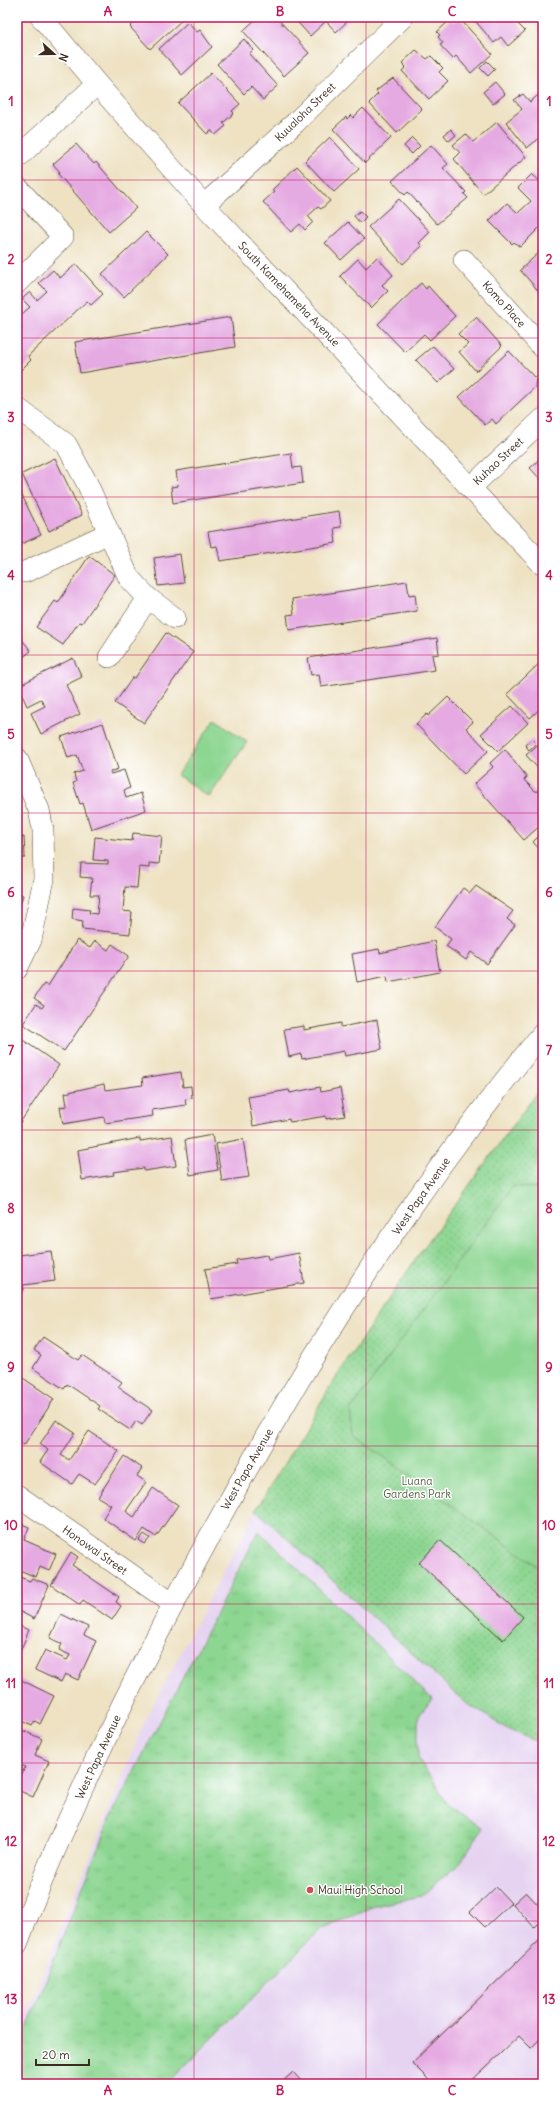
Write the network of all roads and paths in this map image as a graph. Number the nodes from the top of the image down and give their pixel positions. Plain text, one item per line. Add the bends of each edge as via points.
1 (42, 17) edge
2 (403, 17) edge
3 (97, 84) junction
4 (17, 158) edge
5 (17, 187) edge
6 (204, 205) junction
7 (464, 260) dead end
8 (17, 283) edge
9 (543, 348) edge
10 (17, 408) edge
11 (543, 419) edge
12 (470, 488) junction
13 (109, 533) junction
14 (543, 565) edge
15 (25, 572) dead end
16 (148, 598) junction
17 (175, 618) dead end
18 (109, 657) dead end
19 (17, 758) edge
20 (17, 969) edge
21 (543, 1033) edge
22 (17, 1495) edge
23 (172, 1604) junction
24 (17, 1944) edge

1 - 3 street, South Kamehameha Avenue
2 - 6 street, Kuualoha Street via 295,123
3 - 4 street
3 - 6 street, South Kamehameha Avenue
5 - 8 street via 63,237
6 - 12 street, South Kamehameha Avenue
7 - 9 street, Komo Place
10 - 13 street via 66,444
11 - 12 street, Kuhao Street
12 - 14 street, South Kamehameha Avenue
13 - 15 street
13 - 16 street via 129,578
16 - 17 street
16 - 18 street
19 - 20 street via 39,810 43,830 44,880 30,940
21 - 23 street, West Papa Avenue via 415,1202 348,1302 253,1458
22 - 23 street, Honowai Street
23 - 24 street, West Papa Avenue via 146,1653 81,1792

